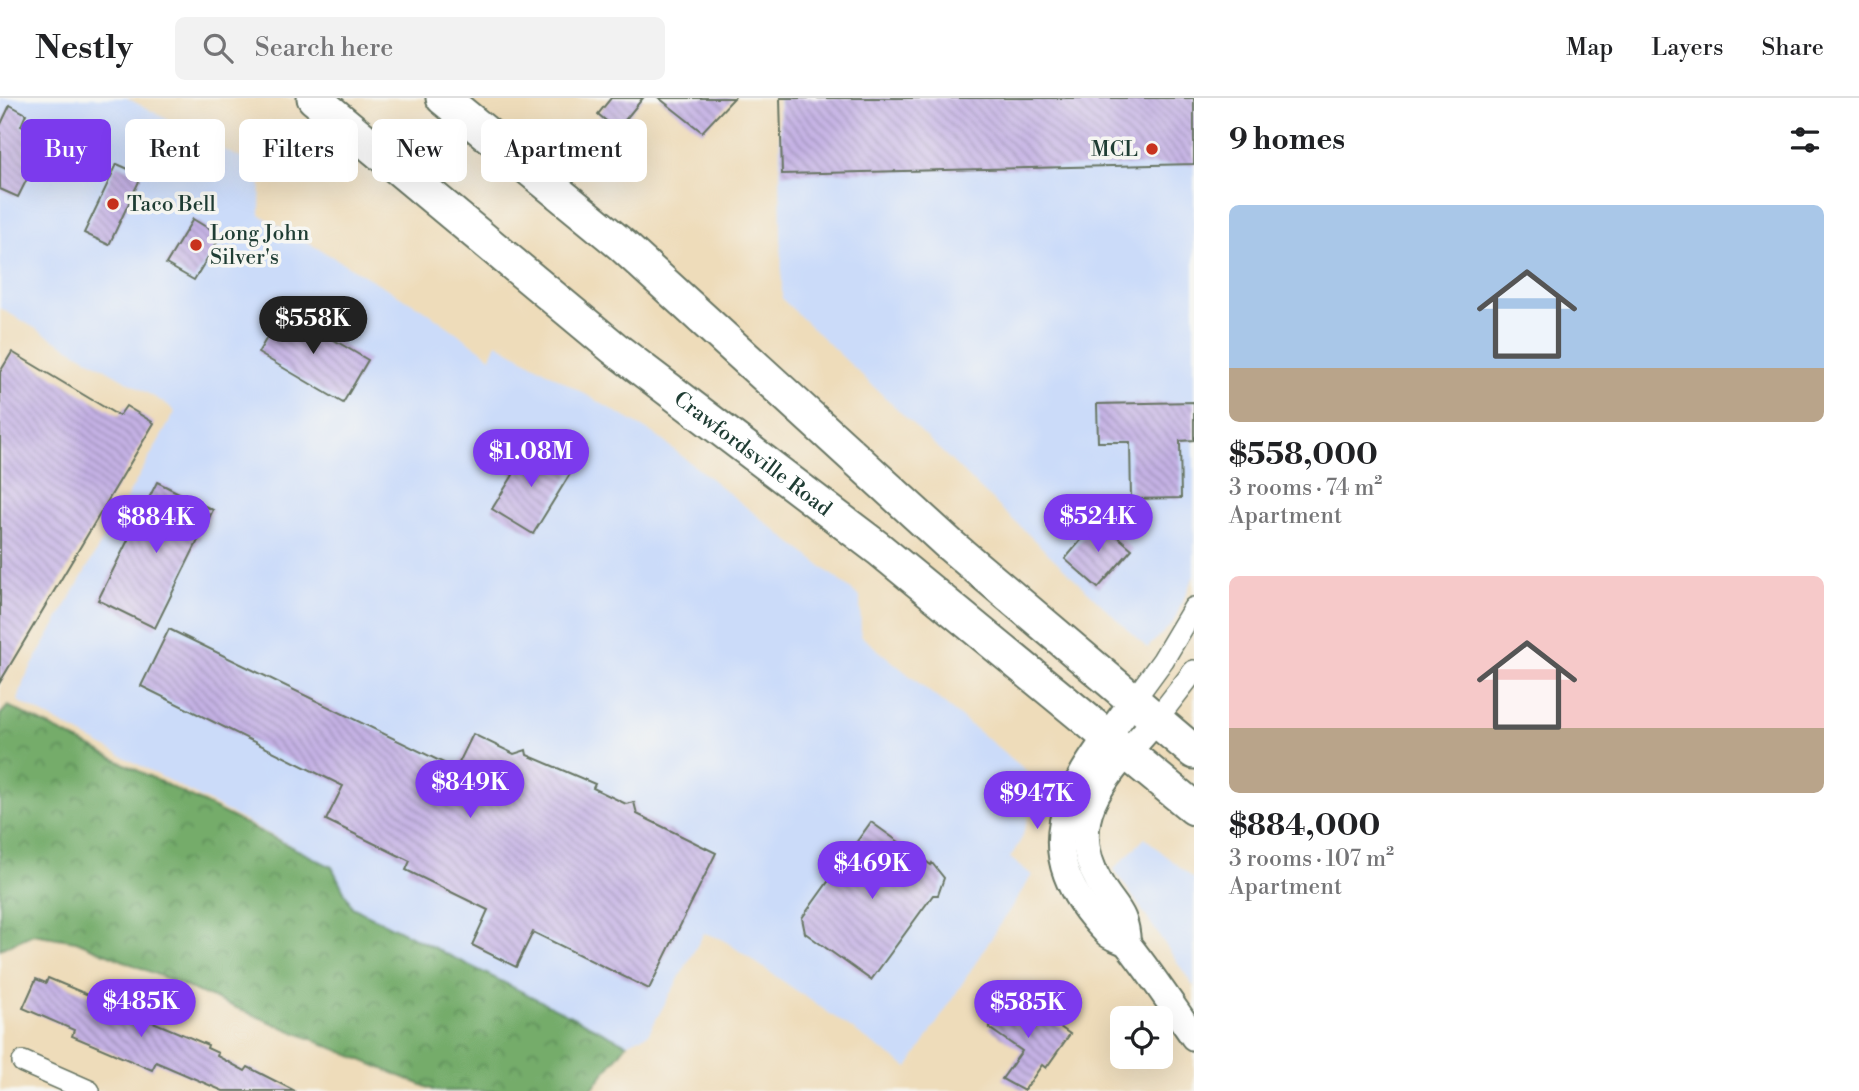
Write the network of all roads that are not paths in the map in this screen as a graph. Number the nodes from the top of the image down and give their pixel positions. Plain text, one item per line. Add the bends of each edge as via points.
1 (314, 98) edge
2 (443, 98) edge
3 (1194, 608) edge
4 (1194, 671) edge
5 (1144, 710) junction
6 (1118, 745) junction
7 (1194, 752) edge
8 (1194, 808) edge
9 (1194, 1037) edge
10 (23, 1062) dead end
11 (89, 1091) edge

1 - 6 main road, Crawfordsville Road via 614,348 879,549
2 - 5 main road via 620,243 950,545
3 - 5 street via 1163,660
4 - 5 street
5 - 6 street
5 - 7 main road
6 - 8 main road, Crawfordsville Road
6 - 9 street via 1068,798 1060,846 1080,897 1108,935 1127,943
10 - 11 street

